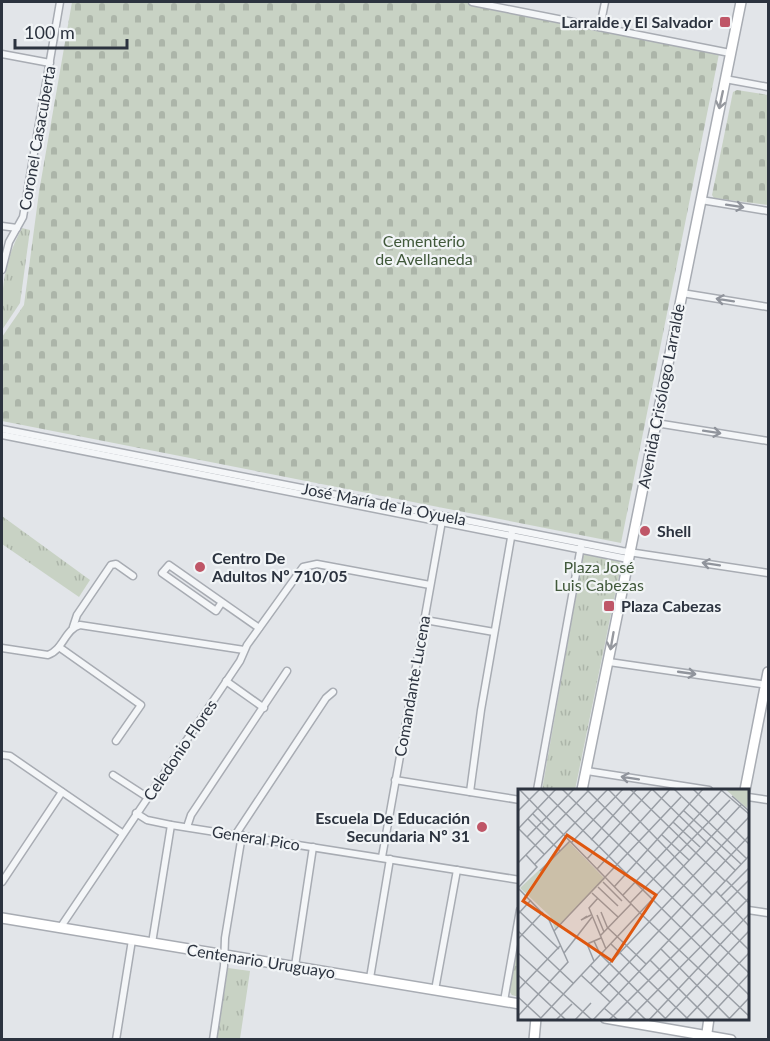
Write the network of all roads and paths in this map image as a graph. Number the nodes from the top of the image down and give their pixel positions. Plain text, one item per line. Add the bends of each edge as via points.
1 (60, 2) edge
2 (472, 2) edge
3 (605, 2) edge
4 (741, 2) edge
5 (600, 27) junction
6 (2, 54) edge
7 (730, 54) junction
8 (50, 63) junction
9 (725, 79) junction
10 (768, 87) edge
11 (701, 200) junction
12 (768, 211) edge
13 (2, 226) edge
14 (17, 228) junction
15 (2, 270) edge
16 (682, 293) junction
17 (768, 307) edge
18 (656, 423) junction
19 (2, 429) edge
20 (2, 435) edge
21 (768, 441) edge
22 (443, 519) junction
23 (512, 533) junction
24 (581, 546) junction
25 (628, 556) junction
26 (768, 573) edge
27 (133, 576) dead end
28 (430, 585) junction
29 (222, 602) junction
30 (425, 620) junction
31 (73, 627) junction
32 (259, 628) junction
33 (494, 632) junction
34 (59, 647) junction
35 (2, 648) edge
36 (244, 650) junction
37 (609, 662) junction
38 (288, 671) dead end
39 (768, 672) edge
40 (226, 681) junction
41 (767, 685) edge
42 (333, 692) dead end
43 (264, 708) junction
44 (116, 741) dead end
45 (2, 755) edge
46 (587, 771) junction
47 (113, 775) dead end
48 (395, 780) junction
49 (537, 789) edge
50 (582, 789) edge
51 (703, 789) edge
52 (746, 789) edge
53 (62, 792) junction
54 (470, 792) junction
55 (749, 796) edge
56 (147, 798) junction
57 (518, 800) edge
58 (768, 800) edge
59 (136, 813) junction
60 (171, 825) junction
61 (187, 827) junction
62 (123, 833) junction
63 (239, 834) junction
64 (313, 847) junction
65 (382, 857) junction
66 (390, 859) junction
67 (457, 870) junction
68 (518, 880) edge
69 (2, 882) edge
70 (749, 910) edge
71 (768, 914) edge
72 (518, 916) edge
73 (2, 918) edge
74 (60, 928) junction
75 (132, 940) junction
76 (152, 943) junction
77 (225, 955) junction
78 (295, 966) junction
79 (370, 978) junction
80 (435, 990) junction
81 (504, 1001) junction
82 (518, 1004) edge
83 (536, 1020) edge
84 (616, 1020) edge
85 (709, 1020) edge
86 (706, 1037) edge
87 (116, 1040) edge
88 (213, 1040) edge
89 (534, 1040) edge
90 (730, 1040) edge

1 - 8 street, Coronel Casacuberta
2 - 5 street
3 - 5 street
4 - 7 street, Avenida Crisólogo Larralde
5 - 7 street
6 - 8 street
7 - 9 street, Avenida Crisólogo Larralde
8 - 14 street, Coronel Casacuberta via 23,217
9 - 10 street
9 -> 11 street, Avenida Crisólogo Larralde
11 -> 12 street
11 - 16 street, Avenida Crisólogo Larralde
13 - 14 street
14 - 15 street, Coronel Casacuberta
17 -> 16 street
16 - 18 street, Avenida Crisólogo Larralde
18 -> 21 street
18 - 25 street, Avenida Crisólogo Larralde
19 - 22 street, José María de la Oyuela
20 - 22 street, José María de la Oyuela
22 - 23 street, José María de la Oyuela
22 - 28 street, Comandante Lucena
23 - 24 street, José María de la Oyuela
23 - 33 street
24 - 25 street, José María de la Oyuela
24 - 49 street
26 -> 25 street, José María de la Oyuela
25 -> 37 street, Avenida Crisólogo Larralde
27 - 31 street via 116,564 111,566
28 - 30 street, Comandante Lucena
28 - 32 street, Celedonio Flores via 308,564
29 - 29 street via 169,565 162,573 216,611
29 - 32 street
30 - 33 street
30 - 48 street, Comandante Lucena
31 - 34 street
31 - 36 street via 85,625
32 - 36 street, Celedonio Flores
33 - 54 street
34 - 35 street via 44,656
34 - 44 street via 141,705
36 - 40 street, Celedonio Flores
37 -> 41 street
37 - 46 street, Avenida Crisólogo Larralde
38 - 43 street
39 - 41 street
40 - 43 street
40 - 56 street, Celedonio Flores
41 - 52 street
42 - 63 street
43 - 61 street via 191,815
45 - 53 street via 10,756
46 - 50 street, Avenida Crisólogo Larralde
51 -> 46 street
47 - 56 street
48 - 54 street
48 - 65 street, Comandante Lucena
53 - 62 street
53 - 69 street
54 - 57 street
55 - 58 street
56 - 59 street, Celedonio Flores
59 - 60 street, General Pico via 147,820
59 - 62 street, Celedonio Flores
60 - 61 street, General Pico
60 - 76 street
61 - 63 street, General Pico
62 - 74 street, Celedonio Flores
63 - 64 street, General Pico
63 - 77 street
64 - 65 street, General Pico
64 - 78 street
65 - 66 street, General Pico
66 - 67 street, General Pico
66 - 79 street
67 - 68 street, General Pico
67 - 80 street
70 - 71 street
72 - 81 street
73 - 74 street, Centenario Uruguayo
74 - 75 street, Centenario Uruguayo
75 - 76 street, Centenario Uruguayo
75 - 87 street
76 - 77 street, Centenario Uruguayo
77 - 78 street, Centenario Uruguayo
77 - 88 street
78 - 79 street, Centenario Uruguayo
79 - 80 street, Centenario Uruguayo
80 - 81 street, Centenario Uruguayo
81 - 82 street, Centenario Uruguayo
83 - 89 street
84 - 86 street
85 - 86 street
86 - 90 street

